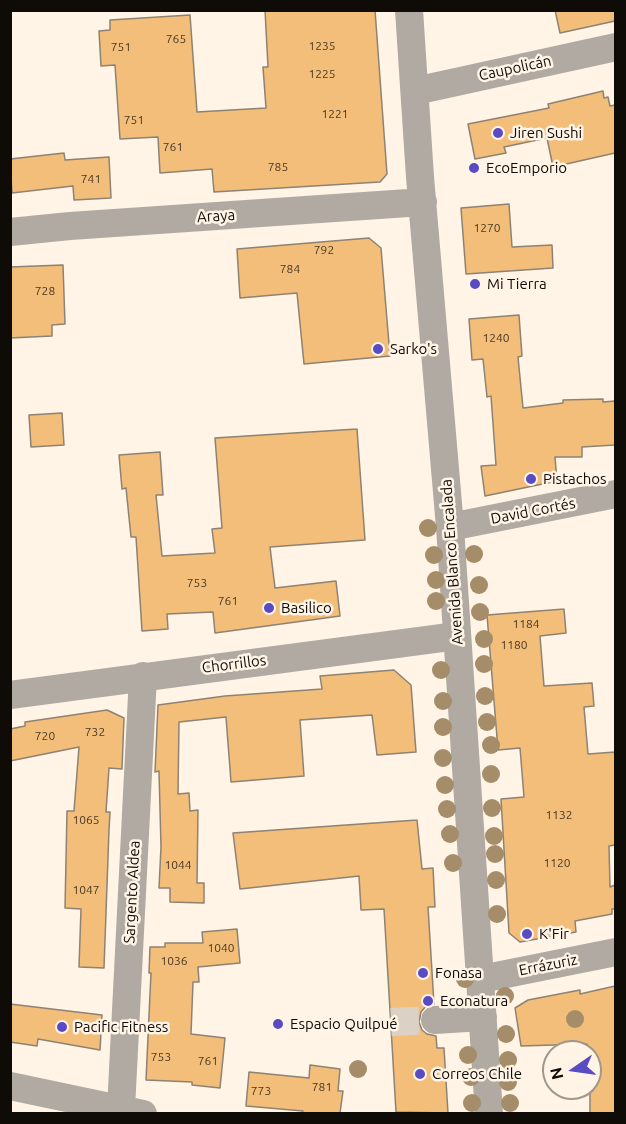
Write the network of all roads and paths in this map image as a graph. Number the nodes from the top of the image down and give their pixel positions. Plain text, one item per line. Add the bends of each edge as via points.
1 (409, 10) edge
2 (615, 47) edge
3 (415, 91) junction
4 (423, 202) junction
5 (10, 232) edge
6 (615, 494) edge
7 (450, 527) junction
8 (457, 636) junction
9 (143, 676) junction
10 (10, 695) edge
11 (615, 952) edge
12 (481, 979) junction
13 (483, 1017) junction
14 (435, 1020) tunnel mouth
15 (10, 1086) edge
16 (132, 1111) edge
17 (489, 1113) edge

1 - 3 street, Avenida Blanco Encalada
2 - 3 street, Caupolicán
3 - 4 street, Avenida Blanco Encalada
4 - 5 street, Araya
4 - 7 street, Avenida Blanco Encalada
6 - 7 street, David Cortés
7 - 8 street, Avenida Blanco Encalada
8 - 9 street, Chorrillos
8 - 12 street, Avenida Blanco Encalada
9 - 10 street, Chorrillos
9 - 16 street, Sargento Aldea
11 - 12 street, Errázuriz
12 - 13 street, Avenida Blanco Encalada
13 - 14 street
13 - 17 street, Avenida Blanco Encalada
15 - 16 street

